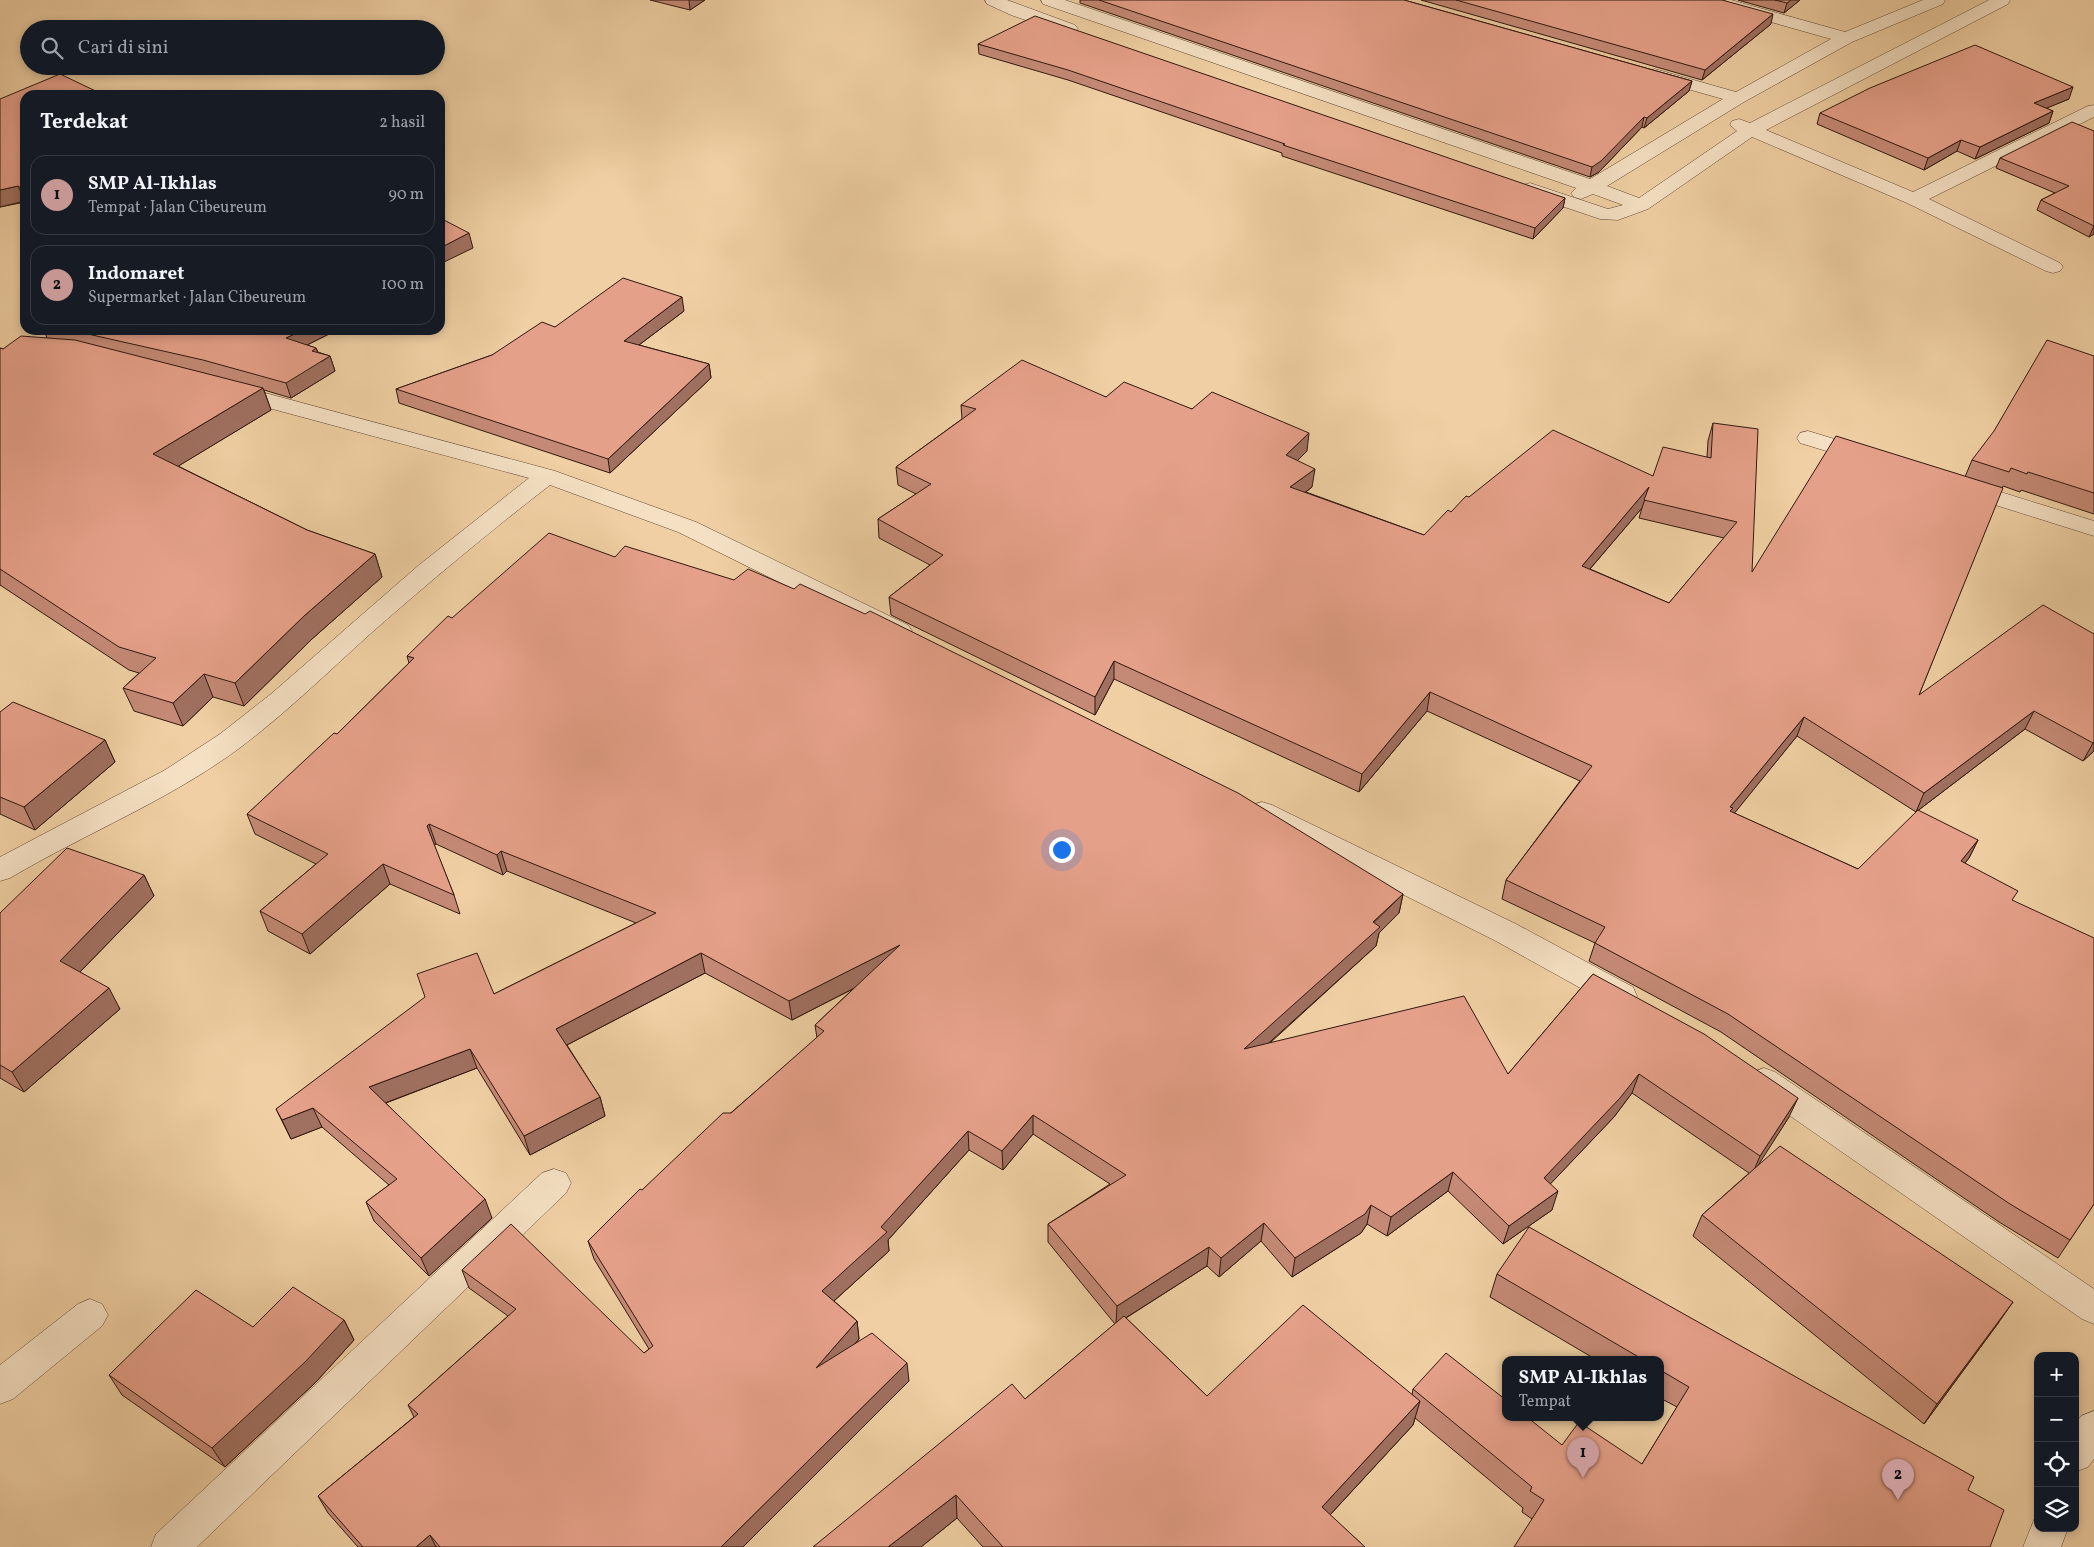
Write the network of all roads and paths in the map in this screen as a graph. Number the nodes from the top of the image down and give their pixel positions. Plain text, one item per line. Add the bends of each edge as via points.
1 (994, 0) edge
2 (1049, 0) edge
3 (1713, 0) edge
4 (1937, 0) edge
5 (2002, 0) edge
6 (1087, 35) edge
7 (1846, 38) junction
8 (1643, 71) edge
9 (1738, 98) junction
10 (2094, 110) edge
11 (1710, 114) junction
12 (1751, 130) junction
13 (1517, 184) edge
14 (1593, 186) junction
15 (1914, 199) junction
16 (1568, 201) junction
17 (1641, 205) junction
18 (2053, 267) dead end
19 (210, 385) edge
20 (1808, 438) dead end
21 (1888, 463) edge
22 (547, 476) junction
23 (1942, 480) edge
24 (2094, 529) edge
25 (918, 641) edge
26 (1242, 803) edge
27 (0, 870) edge
28 (1641, 1006) edge
29 (1741, 1065) edge
30 (554, 1183) dead end
31 (2094, 1308) edge
32 (90, 1315) dead end
33 (0, 1387) edge
34 (2094, 1428) edge
35 (2079, 1449) edge
36 (2048, 1532) edge
37 (170, 1547) edge
38 (2042, 1547) edge

1 - 6 street via 1017,12
2 - 14 street
3 - 7 street
4 - 7 street
5 - 12 street
7 - 9 street
8 - 9 street
9 - 11 street
10 - 15 street
11 - 12 street
11 - 14 street
12 - 15 street
12 - 17 street
13 - 16 street
14 - 16 street
14 - 17 street
15 - 18 street
16 - 17 street via 1607,215
19 - 22 street
20 - 21 street
22 - 25 street via 687,527
22 - 27 street via 429,568 230,741 186,771
23 - 24 street
26 - 28 street via 1505,932
29 - 31 street
30 - 37 street
32 - 33 street
34 - 35 street
36 - 38 street

